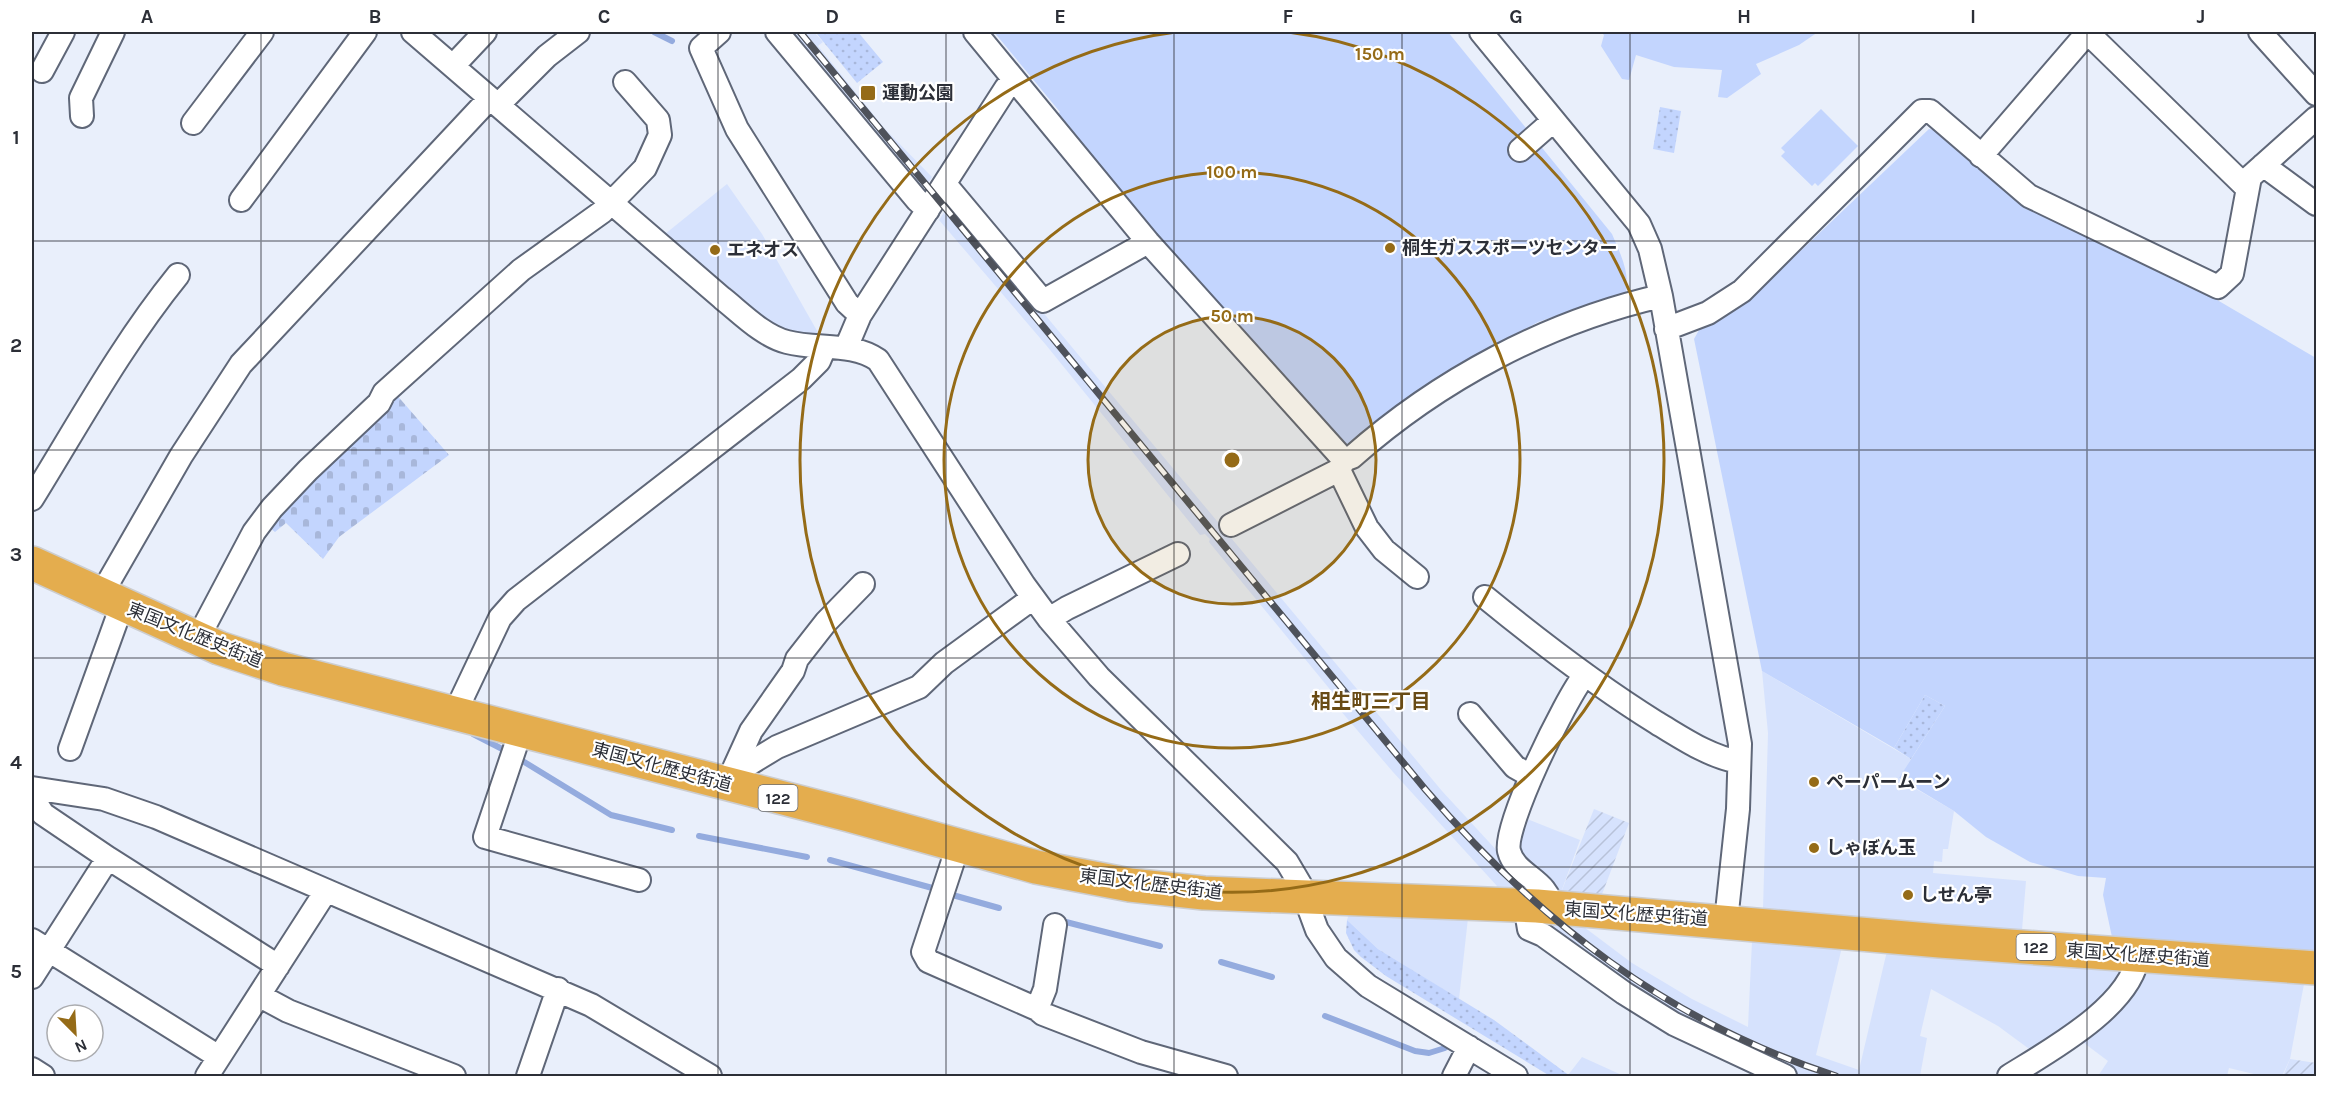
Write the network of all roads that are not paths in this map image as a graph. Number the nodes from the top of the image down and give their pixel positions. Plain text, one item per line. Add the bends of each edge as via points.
1 (63, 32) edge
2 (113, 32) edge
3 (262, 32) edge
4 (365, 32) edge
5 (413, 32) edge
6 (484, 32) edge
7 (578, 32) edge
8 (719, 32) edge
9 (777, 32) edge
10 (975, 32) edge
11 (1481, 32) edge
12 (2088, 32) edge
13 (2260, 32) edge
14 (453, 66) junction
15 (42, 71) dead end
16 (1014, 80) junction
17 (624, 82) dead end
18 (2316, 94) edge
19 (494, 102) junction
20 (82, 116) dead end
21 (2316, 118) edge
22 (1552, 121) junction
23 (193, 123) dead end
24 (1520, 150) dead end
25 (1981, 156) junction
26 (2263, 165) junction
27 (945, 184) junction
28 (2246, 187) junction
29 (241, 200) dead end
30 (610, 202) junction
31 (2316, 204) edge
32 (928, 210) junction
33 (1148, 242) junction
34 (178, 275) dead end
35 (1660, 296) junction
36 (860, 315) junction
37 (1666, 329) junction
38 (835, 348) junction
39 (1341, 465) junction
40 (32, 499) edge
41 (1231, 525) dead end
42 (1178, 554) dead end
43 (32, 563) edge
44 (1417, 577) dead end
45 (863, 584) dead end
46 (1485, 597) dead end
47 (1033, 598) junction
48 (112, 600) junction
49 (1049, 620) junction
50 (198, 638) junction
51 (1584, 676) junction
52 (455, 713) junction
53 (1470, 714) dead end
54 (521, 730) junction
55 (70, 749) dead end
56 (1739, 762) junction
57 (1531, 776) junction
58 (729, 780) junction
59 (32, 788) edge
60 (32, 797) edge
61 (958, 846) junction
62 (108, 858) junction
63 (639, 880) dead end
64 (326, 891) junction
65 (1304, 896) junction
66 (1535, 914) junction
67 (1726, 921) junction
68 (1055, 925) dead end
69 (40, 945) edge
70 (2138, 955) junction
71 (278, 966) junction
72 (2316, 968) edge
73 (32, 977) edge
74 (558, 989) junction
75 (260, 996) junction
76 (1036, 1009) junction
77 (1469, 1047) junction
78 (219, 1057) junction
79 (32, 1069) edge
80 (43, 1077) edge
81 (207, 1077) edge
82 (454, 1077) edge
83 (528, 1077) edge
84 (710, 1077) edge
85 (1226, 1077) edge
86 (1454, 1077) edge
87 (1516, 1077) edge
88 (1785, 1077) edge
89 (2009, 1077) edge

1 - 15 street
2 - 20 street via 81,98
3 - 23 street
4 - 29 street
5 - 14 street
6 - 14 street
7 - 19 street
8 - 36 street via 701,48 737,129 848,303
9 - 32 street
10 - 16 street
11 - 22 street
12 - 25 street
12 - 28 street
13 - 18 street
14 - 19 street
16 - 27 street
16 - 33 street
17 - 30 street via 658,120 660,135 645,168
19 - 30 street
19 - 48 street via 241,364 181,456
21 - 26 street
22 - 24 street
22 - 35 street via 1639,224 1650,249
25 - 28 street via 2029,196 2218,287 2232,274
25 - 37 street via 1930,111 1922,111 1742,291 1707,313
26 - 28 street
26 - 31 street
27 - 32 street
27 - 33 street via 1043,301
30 - 38 street via 769,334 787,342
30 - 50 street via 588,224 521,270 384,393 379,403 301,477 254,532
32 - 36 street
33 - 39 street
34 - 40 street via 126,344
35 - 37 street
35 - 39 street via 1595,315 1513,348 1410,409
36 - 38 street
37 - 56 street via 1736,716
38 - 47 street via 870,355 883,365
38 - 52 street via 801,379 565,560 505,611
39 - 41 street
39 - 44 street via 1367,528 1384,550
42 - 49 street
43 - 48 highway, 東国文化歴史街道 / 122
45 - 58 street via 797,659 793,671 751,731
46 - 51 street
47 - 49 street
47 - 58 street via 944,663 919,687 777,747
48 - 50 highway, 東国文化歴史街道 / 122
48 - 55 street
49 - 65 street via 1099,677 1287,862
50 - 52 highway, 東国文化歴史街道 / 122 via 283,669
51 - 56 street via 1703,751
51 - 57 street
52 - 54 highway, 東国文化歴史街道 / 122
53 - 57 street via 1515,767
54 - 58 highway, 東国文化歴史街道 / 122
54 - 63 street via 485,837
56 - 67 street
57 - 66 street via 1509,851 1515,862 1548,892
58 - 61 highway, 東国文化歴史街道 / 122
59 - 64 street via 104,800 146,813
60 - 62 street via 43,814
61 - 65 highway, 東国文化歴史街道 / 122 via 1061,873 1130,885 1204,893
61 - 76 street via 924,957
62 - 69 street
62 - 71 street
64 - 71 street
64 - 74 street
65 - 66 highway, 東国文化歴史街道 / 122
65 - 77 street via 1327,947 1344,966 1368,986
66 - 67 highway, 東国文化歴史街道 / 122
66 - 88 street via 1543,935 1624,993 1674,1024
67 - 70 highway, 東国文化歴史街道 / 122
68 - 76 street via 1045,989
69 - 73 street
69 - 78 street
70 - 72 highway, 東国文化歴史街道 / 122
70 - 89 street via 2133,976 2096,1016
71 - 75 street
74 - 83 street
74 - 84 street via 626,1024
75 - 78 street
75 - 82 street via 288,1011
76 - 85 street via 1108,1040
77 - 86 street
77 - 87 street
78 - 81 street
79 - 80 street

